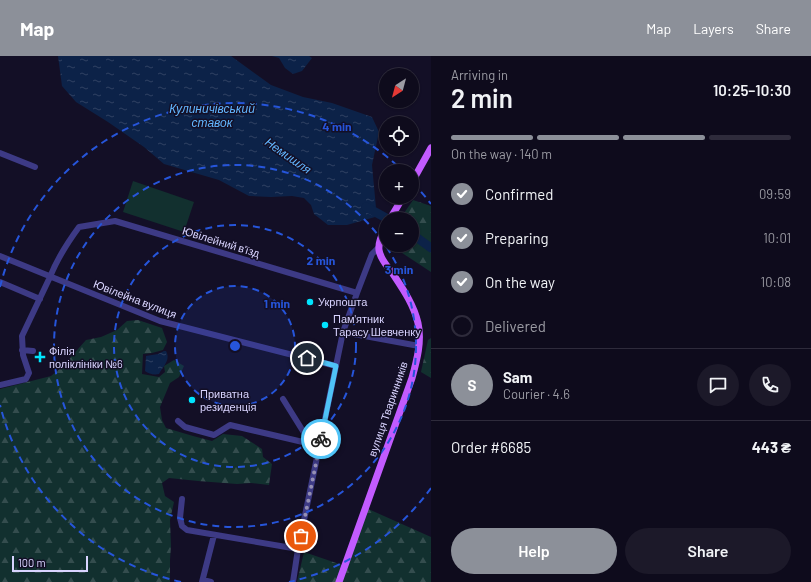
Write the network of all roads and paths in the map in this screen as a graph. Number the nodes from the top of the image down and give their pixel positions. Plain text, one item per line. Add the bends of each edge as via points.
1 (431, 148) edge
2 (0, 153) edge
3 (35, 168) dead end
4 (419, 169) edge
5 (379, 247) edge
6 (380, 252) edge
7 (0, 256) edge
8 (50, 277) junction
9 (0, 282) edge
10 (357, 293) junction
11 (40, 298) junction
12 (343, 332) junction
13 (419, 346) junction
14 (22, 350) junction
15 (33, 351) dead end
16 (336, 366) junction
17 (0, 386) edge
18 (283, 399) dead end
19 (178, 421) dead end
20 (311, 444) junction
21 (320, 446) junction
22 (182, 499) dead end
23 (214, 536) junction
24 (298, 549) junction
25 (203, 581) edge
26 (211, 582) edge
27 (293, 582) edge
28 (339, 582) edge

1 - 4 main road
2 - 3 street
5 - 10 street via 372,254
6 - 13 main road, вулиця Тваринників via 413,307 419,330
7 - 8 street, Ювілейна вулиця
8 - 10 street, Ювілейний в'їзд via 79,227 115,221
8 - 11 street
8 - 16 street, Ювілейна вулиця via 160,322
9 - 11 street
10 - 12 street
11 - 14 street via 22,336
12 - 13 street
12 - 16 street
13 - 28 main road, вулиця Тваринників via 412,378
14 - 15 street
14 - 17 street via 29,373 26,379
16 - 21 street
18 - 20 street
19 - 20 street via 185,427 214,435 230,425
20 - 21 street
21 - 24 street
22 - 23 street via 182,526 187,530
23 - 24 street
23 - 25 street
24 - 27 street
25 - 26 street

